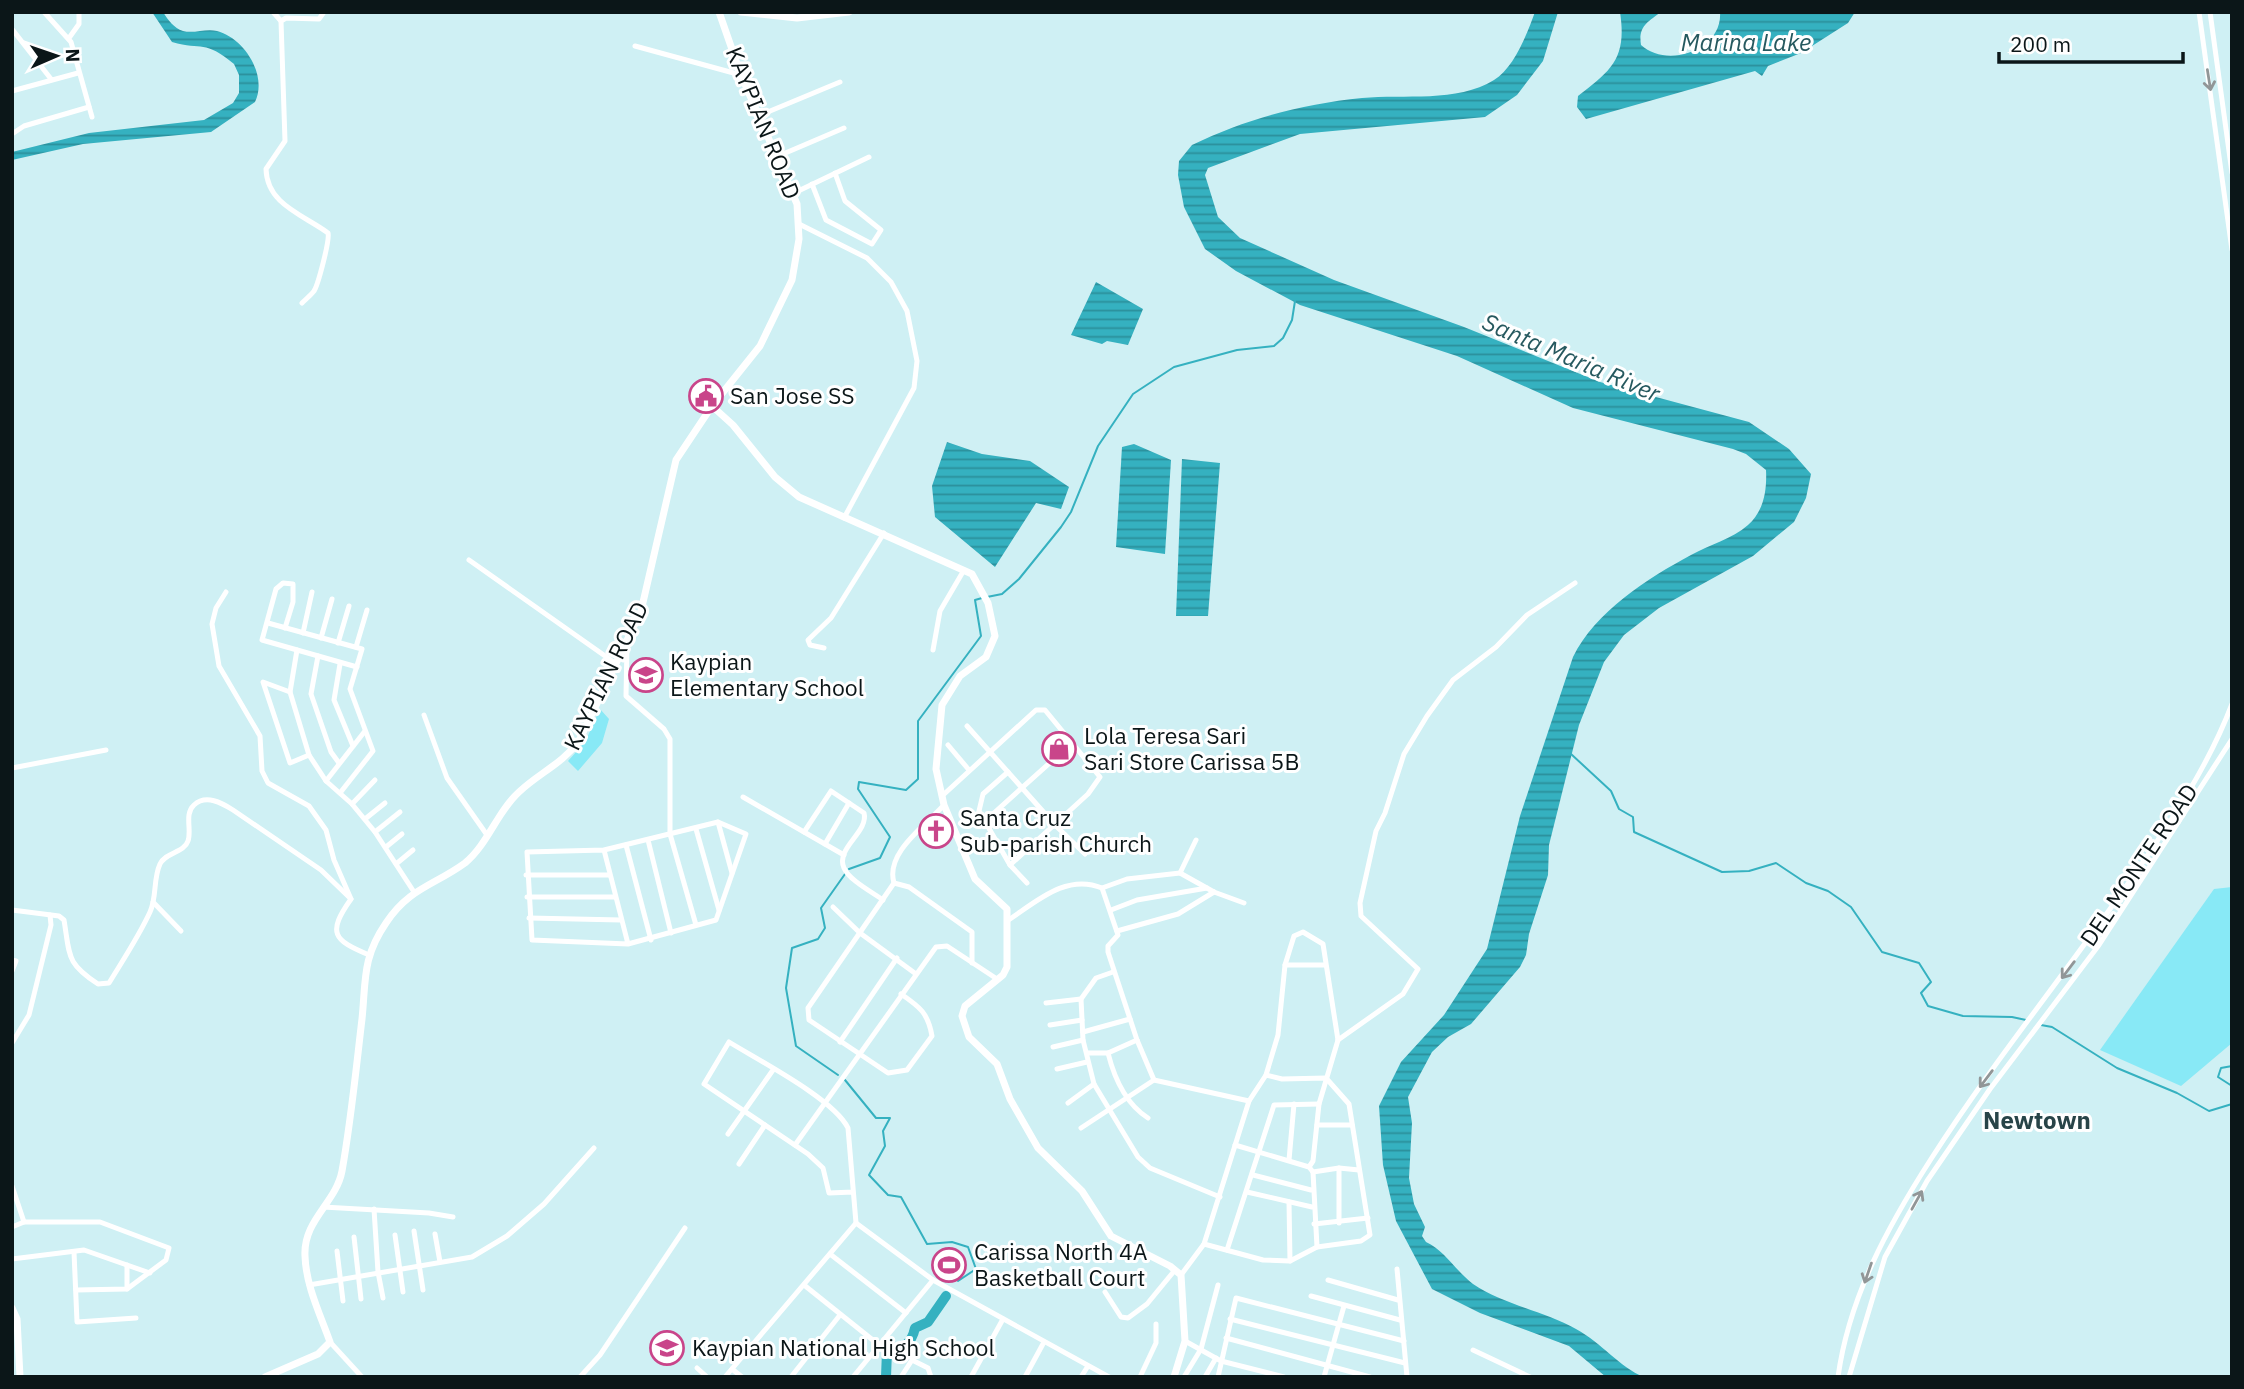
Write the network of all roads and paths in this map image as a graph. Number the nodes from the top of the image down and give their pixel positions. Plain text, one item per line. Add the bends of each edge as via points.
1 (44, 12) edge
2 (79, 12) edge
3 (273, 12) edge
4 (324, 12) edge
5 (719, 12) edge
6 (741, 12) edge
7 (846, 12) edge
8 (2199, 12) edge
9 (2210, 12) edge
10 (281, 21) junction
11 (12, 29) edge
12 (69, 38) junction
13 (635, 46) dead end
14 (78, 73) junction
15 (741, 75) junction
16 (51, 79) junction
17 (840, 82) dead end
18 (12, 91) edge
19 (89, 107) junction
20 (758, 116) junction
21 (92, 117) dead end
22 (844, 128) dead end
23 (12, 134) edge
24 (776, 157) junction
25 (869, 157) dead end
26 (835, 173) junction
27 (2232, 173) edge
28 (812, 184) junction
29 (792, 194) junction
30 (799, 224) junction
31 (2232, 247) edge
32 (302, 303) dead end
33 (712, 405) junction
34 (844, 518) junction
35 (884, 533) junction
36 (469, 560) dead end
37 (964, 570) junction
38 (1575, 583) dead end
39 (226, 592) dead end
40 (312, 592) dead end
41 (332, 599) dead end
42 (349, 606) dead end
43 (367, 610) dead end
44 (268, 623) junction
45 (285, 628) junction
46 (303, 633) junction
47 (626, 637) junction
48 (321, 638) junction
49 (338, 643) junction
50 (356, 648) junction
51 (824, 648) dead end
52 (297, 650) junction
53 (933, 650) dead end
54 (317, 656) junction
55 (615, 663) junction
56 (340, 664) junction
57 (357, 667) junction
58 (290, 692) junction
59 (2232, 704) edge
60 (424, 715) dead end
61 (2224, 723) junction
62 (967, 726) dead end
63 (2232, 727) edge
64 (365, 731) junction
65 (2232, 739) edge
66 (1073, 742) junction
67 (948, 745) dead end
68 (353, 747) junction
69 (106, 750) dead end
70 (990, 753) junction
71 (309, 755) junction
72 (339, 763) junction
73 (12, 768) edge
74 (970, 770) junction
75 (1008, 772) junction
76 (326, 780) junction
77 (375, 780) dead end
78 (1022, 787) junction
79 (340, 793) junction
80 (942, 796) junction
81 (743, 797) dead end
82 (385, 803) dead end
83 (849, 803) junction
84 (352, 804) junction
85 (944, 805) junction
86 (400, 812) dead end
87 (365, 819) junction
88 (718, 822) junction
89 (984, 822) junction
90 (1055, 825) junction
91 (696, 829) junction
92 (375, 832) junction
93 (804, 832) junction
94 (402, 834) dead end
95 (670, 834) junction
96 (487, 835) junction
97 (648, 840) junction
98 (1196, 840) dead end
99 (825, 844) junction
100 (2155, 844) junction
101 (626, 845) junction
102 (386, 847) junction
103 (2163, 848) junction
104 (413, 850) dead end
105 (604, 850) junction
106 (1085, 854) dead end
107 (844, 855) junction
108 (396, 864) junction
109 (1010, 865) junction
110 (1180, 873) junction
111 (732, 874) junction
112 (526, 875) junction
113 (610, 875) junction
114 (894, 883) junction
115 (1027, 883) dead end
116 (1102, 888) junction
117 (1207, 888) junction
118 (414, 892) junction
119 (1214, 892) junction
120 (527, 897) junction
121 (615, 897) junction
122 (351, 899) junction
123 (883, 900) junction
124 (153, 902) junction
125 (1244, 903) dead end
126 (833, 908) dead end
127 (12, 910) edge
128 (1111, 910) junction
129 (719, 911) junction
130 (50, 915) junction
131 (529, 918) junction
132 (621, 920) junction
133 (1007, 920) junction
134 (696, 925) junction
135 (181, 931) dead end
136 (1117, 931) junction
137 (671, 933) junction
138 (860, 933) junction
139 (651, 940) junction
140 (628, 944) junction
141 (369, 955) junction
142 (897, 958) junction
143 (12, 960) edge
144 (972, 963) junction
145 (1285, 965) junction
146 (1325, 965) junction
147 (12, 971) edge
148 (1113, 972) junction
149 (916, 974) junction
150 (997, 979) junction
151 (901, 994) junction
152 (1081, 999) junction
153 (1046, 1003) dead end
154 (1130, 1019) junction
155 (1083, 1020) junction
156 (1050, 1025) dead end
157 (1083, 1032) junction
158 (1083, 1040) junction
159 (1137, 1040) junction
160 (1338, 1040) junction
161 (840, 1042) junction
162 (12, 1043) edge
163 (1053, 1047) dead end
164 (1087, 1053) junction
165 (1108, 1053) junction
166 (857, 1055) junction
167 (1087, 1062) junction
168 (1057, 1069) dead end
169 (774, 1070) junction
170 (1266, 1075) junction
171 (1326, 1078) junction
172 (1154, 1080) junction
173 (1094, 1084) junction
174 (1127, 1097) junction
175 (1249, 1101) junction
176 (824, 1102) junction
177 (1068, 1103) dead end
178 (1293, 1104) junction
179 (1319, 1104) junction
180 (1110, 1108) junction
181 (744, 1112) junction
182 (1148, 1118) dead end
183 (765, 1125) junction
184 (1317, 1125) junction
185 (1352, 1125) junction
186 (1081, 1128) dead end
187 (728, 1134) dead end
188 (795, 1145) junction
189 (1235, 1145) junction
190 (594, 1148) dead end
191 (1260, 1153) junction
192 (1289, 1160) junction
193 (739, 1164) dead end
194 (1339, 1168) junction
195 (1311, 1169) junction
196 (1359, 1170) junction
197 (1253, 1175) junction
198 (12, 1186) edge
199 (1311, 1190) junction
200 (853, 1192) junction
201 (1247, 1192) junction
202 (1220, 1197) junction
203 (1289, 1202) junction
204 (323, 1206) junction
205 (1312, 1207) junction
206 (374, 1209) junction
207 (453, 1217) dead end
208 (1368, 1219) junction
209 (24, 1223) junction
210 (856, 1223) junction
211 (1339, 1223) junction
212 (1314, 1224) junction
213 (12, 1227) edge
214 (685, 1228) dead end
215 (414, 1231) dead end
216 (435, 1234) dead end
217 (395, 1236) dead end
218 (354, 1237) dead end
219 (1204, 1244) junction
220 (1317, 1247) junction
221 (1227, 1250) junction
222 (337, 1251) dead end
223 (1876, 1251) junction
224 (74, 1252) junction
225 (830, 1254) junction
226 (1885, 1257) junction
227 (12, 1259) edge
228 (1290, 1261) junction
229 (440, 1262) junction
230 (418, 1264) junction
231 (127, 1265) junction
232 (398, 1268) junction
233 (1397, 1269) dead end
234 (378, 1272) junction
235 (150, 1273) junction
236 (1178, 1273) junction
237 (357, 1275) junction
238 (339, 1279) junction
239 (933, 1280) junction
240 (1328, 1280) dead end
241 (309, 1285) junction
242 (804, 1285) junction
243 (1218, 1285) dead end
244 (127, 1289) junction
245 (76, 1290) junction
246 (423, 1290) dead end
247 (403, 1292) dead end
248 (1105, 1292) dead end
249 (1311, 1296) dead end
250 (383, 1298) dead end
251 (361, 1299) dead end
252 (1398, 1300) junction
253 (343, 1301) dead end
254 (1344, 1306) junction
255 (12, 1308) edge
256 (906, 1313) junction
257 (841, 1315) junction
258 (136, 1318) dead end
259 (1003, 1319) junction
260 (1230, 1319) junction
261 (1400, 1320) junction
262 (1156, 1324) dead end
263 (1339, 1325) junction
264 (1226, 1338) junction
265 (1404, 1340) junction
266 (1185, 1341) junction
267 (330, 1342) junction
268 (1044, 1342) junction
269 (879, 1345) junction
270 (1332, 1346) junction
271 (1201, 1349) junction
272 (1473, 1350) dead end
273 (1219, 1359) junction
274 (1405, 1363) junction
275 (1087, 1366) junction
276 (1327, 1366) junction
277 (697, 1368) dead end
278 (1510, 1368) junction
279 (732, 1369) junction
280 (1529, 1376) edge
281 (20, 1377) edge
282 (265, 1377) edge
283 (362, 1377) edge
284 (580, 1377) edge
285 (708, 1377) edge
286 (725, 1377) edge
287 (742, 1377) edge
288 (791, 1377) edge
289 (853, 1377) edge
290 (901, 1377) edge
291 (931, 1377) edge
292 (971, 1377) edge
293 (1025, 1377) edge
294 (1082, 1377) edge
295 (1109, 1377) edge
296 (1140, 1377) edge
297 (1174, 1377) edge
298 (1184, 1377) edge
299 (1205, 1377) edge
300 (1218, 1377) edge
301 (1284, 1377) edge
302 (1324, 1377) edge
303 (1370, 1377) edge
304 (1407, 1377) edge
305 (1504, 1377) edge
306 (1838, 1377) edge
307 (1849, 1377) edge

1 - 12 street
2 - 12 street via 79,24
3 - 10 street
4 - 10 street via 319,19
5 - 15 main road, KAYPIAN ROAD
6 - 7 main road via 797,18
8 -> 31 street
9 - 27 street
10 - 32 street via 287,129 282,149 268,164 266,175 276,198 328,233 330,240 319,266 319,282
11 - 16 street
12 - 14 street
13 - 15 street
14 - 16 street
14 - 19 street
15 - 20 main road, KAYPIAN ROAD
16 - 18 street
17 - 20 street
19 - 21 street
19 - 23 street via 24,126
20 - 24 main road, KAYPIAN ROAD
22 - 24 street
24 - 29 main road, KAYPIAN ROAD
25 - 26 street
26 - 28 street
26 - 28 street via 845,201 881,230 872,244 825,220
28 - 29 street
29 - 30 main road, KAYPIAN ROAD
30 - 33 main road, KAYPIAN ROAD via 792,280 760,346
30 - 34 street via 867,258 891,282 907,311 917,361 914,388
33 - 34 main road via 775,477 799,496
33 - 47 main road, KAYPIAN ROAD via 676,460 646,593
34 - 35 main road
35 - 37 main road
35 - 51 street via 831,618 808,640 812,646
36 - 55 street
37 - 53 street via 940,611
37 - 80 main road via 982,587 995,636 986,657 960,676 942,705 936,769
38 - 160 street via 1527,615 1496,647 1453,680 1404,754 1376,831 1360,903 1361,916 1418,969 1403,994
39 - 122 street via 212,624 219,666 260,736 262,771 268,783 309,806 326,830
40 - 46 street
41 - 48 street
42 - 49 street
43 - 50 street
44 - 45 street
44 - 45 street via 276,589 282,583 293,584
44 - 52 street via 262,640
45 - 46 street
46 - 48 street
47 - 55 main road, KAYPIAN ROAD
47 - 95 street via 626,696 670,739
48 - 49 street
49 - 50 street
50 - 57 street via 362,649
52 - 54 street
52 - 58 street
54 - 56 street
54 - 72 street via 311,694
55 - 96 main road, KAYPIAN ROAD via 573,749 520,791
56 - 57 street
56 - 68 street via 334,700
57 - 64 street via 350,689
58 - 71 street
58 - 71 street via 263,682 290,763
59 - 61 street, DEL MONTE ROAD
60 - 96 street via 447,778
61 - 63 street
61 - 100 street, DEL MONTE ROAD via 2209,757
62 - 70 street
64 - 68 street
64 - 79 street via 373,751
65 - 103 street, DEL MONTE ROAD
66 - 70 street via 1041,708
66 - 78 street
66 - 90 street via 1100,777
67 - 74 street
68 - 72 street
69 - 73 street
70 - 74 street
70 - 75 street
71 - 76 street
72 - 76 street
74 - 80 street
75 - 78 street
75 - 89 street via 984,794 979,810
76 - 79 street
77 - 84 street
78 - 89 street
78 - 90 street
79 - 84 street
80 - 85 main road
81 - 93 street
82 - 87 street
83 - 93 street via 831,791
83 - 99 street
83 - 107 street via 866,817
84 - 87 street
85 - 114 street via 895,857 890,869
85 - 133 main road via 975,879 1007,909
86 - 92 street
87 - 92 street
88 - 91 street
88 - 111 street
88 - 111 street via 746,834
89 - 109 street
90 - 106 street
90 - 109 street
91 - 95 street
91 - 129 street
92 - 102 street
93 - 99 street
94 - 102 street
95 - 97 street
95 - 134 street
96 - 118 main road, KAYPIAN ROAD via 463,864
97 - 101 street
97 - 137 street
98 - 110 street
99 - 107 street
100 - 103 street
100 -> 223 street, DEL MONTE ROAD via 1943,1140
101 - 105 street
101 - 139 street
102 - 108 street
226 -> 103 street, DEL MONTE ROAD via 1941,1159 2099,945
104 - 108 street
105 - 112 street via 530,850 525,856
105 - 113 street
107 - 123 street via 847,872
108 - 118 street
109 - 115 street
110 - 116 street via 1127,879
110 - 117 street
111 - 129 street
112 - 113 street
112 - 120 street
113 - 121 street
114 - 123 street
114 - 144 street via 909,887 972,932
116 - 128 street
116 - 133 street via 1089,883 1055,888
117 - 119 street
117 - 128 street via 1137,900
118 - 141 main road, KAYPIAN ROAD via 385,924
119 - 125 street
119 - 136 street via 1178,914
120 - 121 street
120 - 131 street
121 - 132 street
122 - 124 street via 321,870 233,810 219,801 204,800 189,811 186,846 165,856 159,867
122 - 141 street via 339,917 337,935 343,944
123 - 138 street
124 - 130 street via 109,983 104,984 76,970 64,920
124 - 135 street
126 - 138 street
127 - 130 street
128 - 136 street
129 - 134 street via 716,920
130 - 162 street via 29,1015
131 - 132 street
131 - 140 street via 532,940
132 - 140 street
133 - 150 main road via 1007,968
134 - 137 street
136 - 148 street via 1107,950
137 - 139 street
138 - 142 street
138 - 161 street via 808,1008 809,1020
139 - 140 street
141 - 204 main road, KAYPIAN ROAD via 363,974 342,1174
142 - 149 street
142 - 161 street
143 - 147 street via 16,961
144 - 149 street via 947,946 936,947
144 - 150 street
145 - 146 street
145 - 146 street via 1298,933 1319,940
145 - 170 street via 1281,1024
146 - 160 street
148 - 152 street via 1096,978
148 - 154 street
149 - 151 street
150 - 236 main road via 965,1006 962,1016 969,1037 998,1063 1027,1132 1082,1192 1111,1236
151 - 166 street
151 - 166 street via 921,1007 929,1018 932,1036 906,1070 888,1073
152 - 153 street
152 - 155 street
154 - 157 street
154 - 159 street
155 - 156 street
155 - 157 street
157 - 158 street
158 - 163 street
158 - 164 street
159 - 165 street
159 - 172 street
160 - 171 street
161 - 166 street
164 - 165 street
164 - 167 street
165 - 174 street
166 - 176 street
167 - 168 street
167 - 173 street
169 - 176 street
169 - 181 street
169 - 181 street via 729,1042 704,1084
170 - 171 street
170 - 175 street
171 - 179 street
171 - 185 street via 1349,1104
172 - 174 street
172 - 175 street
173 - 177 street
173 - 180 street
174 - 180 street
174 - 182 street
175 - 189 street
176 - 188 street
176 - 200 street via 844,1118 848,1128
178 - 179 street
178 - 191 street via 1274,1105
178 - 192 street
179 - 184 street
180 - 186 street
180 - 202 street via 1126,1139 1150,1168
181 - 183 street
181 - 187 street
183 - 188 street
183 - 193 street
184 - 185 street
184 - 195 street
185 - 196 street
188 - 200 street via 823,1168 830,1193
189 - 191 street
189 - 202 street
190 - 229 street via 568,1180 507,1236 472,1257
191 - 192 street
191 - 197 street
192 - 195 street
194 - 195 street
194 - 196 street
194 - 211 street
195 - 199 street
196 - 208 street
197 - 199 street
197 - 201 street
198 - 209 street
199 - 205 street
200 - 210 street
201 - 203 street
201 - 221 street
202 - 219 street
203 - 205 street
203 - 228 street
204 - 206 street
204 - 241 main road, KAYPIAN ROAD via 306,1233
205 - 212 street
206 - 207 street
206 - 234 street
208 - 211 street
208 - 220 street via 1367,1239
209 - 213 street
209 - 235 street via 100,1222 163,1244 169,1248 166,1260
210 - 225 street
210 - 239 street
211 - 212 street
212 - 220 street
214 - 284 street via 600,1355
215 - 230 street
216 - 229 street
217 - 232 street
218 - 237 street
219 - 221 street
219 - 236 street
220 - 228 street
221 - 228 street via 1263,1260
222 - 238 street
223 - 226 street
223 -> 306 street
224 - 227 street
224 - 231 street via 84,1250
224 - 245 street
225 - 242 street
225 - 256 street
226 - 307 street
229 - 230 street
230 - 232 street
230 - 246 street
231 - 235 street
231 - 244 street
232 - 234 street
232 - 247 street
233 - 252 street
234 - 237 street
234 - 250 street
235 - 244 street
236 - 248 street via 1128,1318 1121,1318
236 - 266 main road
237 - 238 street
237 - 251 street
238 - 241 street
238 - 253 street
239 - 256 street
239 - 259 street
240 - 252 street
241 - 267 main road, KAYPIAN ROAD
242 - 257 street
242 - 279 street
243 - 271 street
244 - 245 street
245 - 258 street via 77,1322
249 - 254 street
252 - 261 street
254 - 261 street
254 - 263 street
255 - 281 main road via 18,1319
256 - 269 street
257 - 269 street
257 - 288 street
259 - 268 street
259 - 292 street
260 - 263 street via 1236,1298
260 - 264 street
260 - 270 street
261 - 265 street
262 - 296 street via 1156,1343
263 - 265 street
263 - 270 street
264 - 273 street
264 - 276 street
265 - 274 street
266 - 271 street
266 - 297 main road
267 - 282 main road via 318,1354
267 - 283 street
268 - 275 street
268 - 293 street
269 - 289 street
270 - 274 street
270 - 276 street
271 - 273 street
271 - 298 street
272 - 278 street
273 - 299 street
273 - 300 street
273 - 301 street
274 - 304 street
275 - 294 street
275 - 295 street
276 - 302 street
276 - 303 street
277 - 285 street
278 - 280 street
278 - 305 street
279 - 286 street
279 - 287 street
290 - 291 street via 912,1360 928,1368

